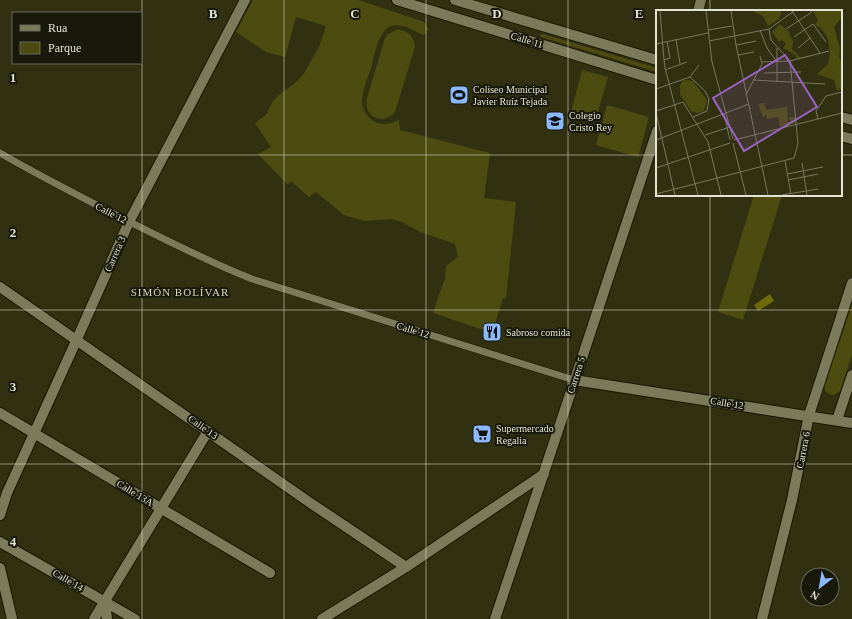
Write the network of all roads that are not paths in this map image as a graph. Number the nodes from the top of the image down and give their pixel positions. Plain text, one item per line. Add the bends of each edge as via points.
1 (245, 0) edge
2 (397, 0) edge
3 (455, 0) edge
4 (702, 0) edge
5 (698, 10) edge
6 (526, 21) junction
7 (521, 38) junction
8 (656, 60) edge
9 (656, 80) edge
10 (842, 117) edge
11 (852, 120) edge
12 (656, 133) edge
13 (842, 136) edge
14 (852, 139) edge
15 (0, 153) edge
16 (129, 222) junction
17 (852, 283) edge
18 (0, 287) edge
19 (77, 340) junction
20 (852, 375) edge
21 (574, 380) junction
22 (0, 413) edge
23 (809, 415) junction
24 (837, 420) junction
25 (852, 423) edge
26 (208, 431) junction
27 (34, 433) junction
28 (544, 474) junction
29 (161, 509) junction
30 (0, 515) edge
31 (0, 542) edge
32 (406, 567) junction
33 (0, 568) edge
34 (270, 573) dead end
35 (105, 602) junction
36 (12, 619) edge
37 (94, 619) edge
38 (107, 619) edge
39 (135, 619) edge
40 (322, 619) edge
41 (495, 619) edge
42 (762, 619) edge

1 - 16 street, Carrera 3
2 - 7 street, Calle 11
3 - 6 street, Calle 11
4 - 5 street
6 - 7 street
6 - 8 street, Calle 11
7 - 9 street, Calle 11
10 - 11 street
12 - 21 street, Carrera 5
13 - 14 street
15 - 16 lane, Calle 12
16 - 19 street, Carrera 3
16 - 21 lane, Calle 12 via 183,250 259,282
17 - 23 street, Carrera 6
18 - 19 street, Calle 13
19 - 26 street, Calle 13
19 - 27 street, Carrera 3
20 - 24 street
21 - 23 street, Calle 12
21 - 28 street, Carrera 5
22 - 27 street, Calle 13A
23 - 24 street, Calle 12
23 - 42 street, Carrera 6 via 792,500
24 - 25 street, Calle 12
26 - 29 street
26 - 32 street, Calle 13
27 - 29 street, Calle 13A
27 - 30 street, Carrera 3
28 - 32 street
28 - 41 street, Carrera 5
29 - 34 street, Calle 13A
29 - 35 street
31 - 35 street, Calle 14
32 - 40 street
33 - 36 street
35 - 37 street
35 - 38 street
35 - 39 street, Calle 14

